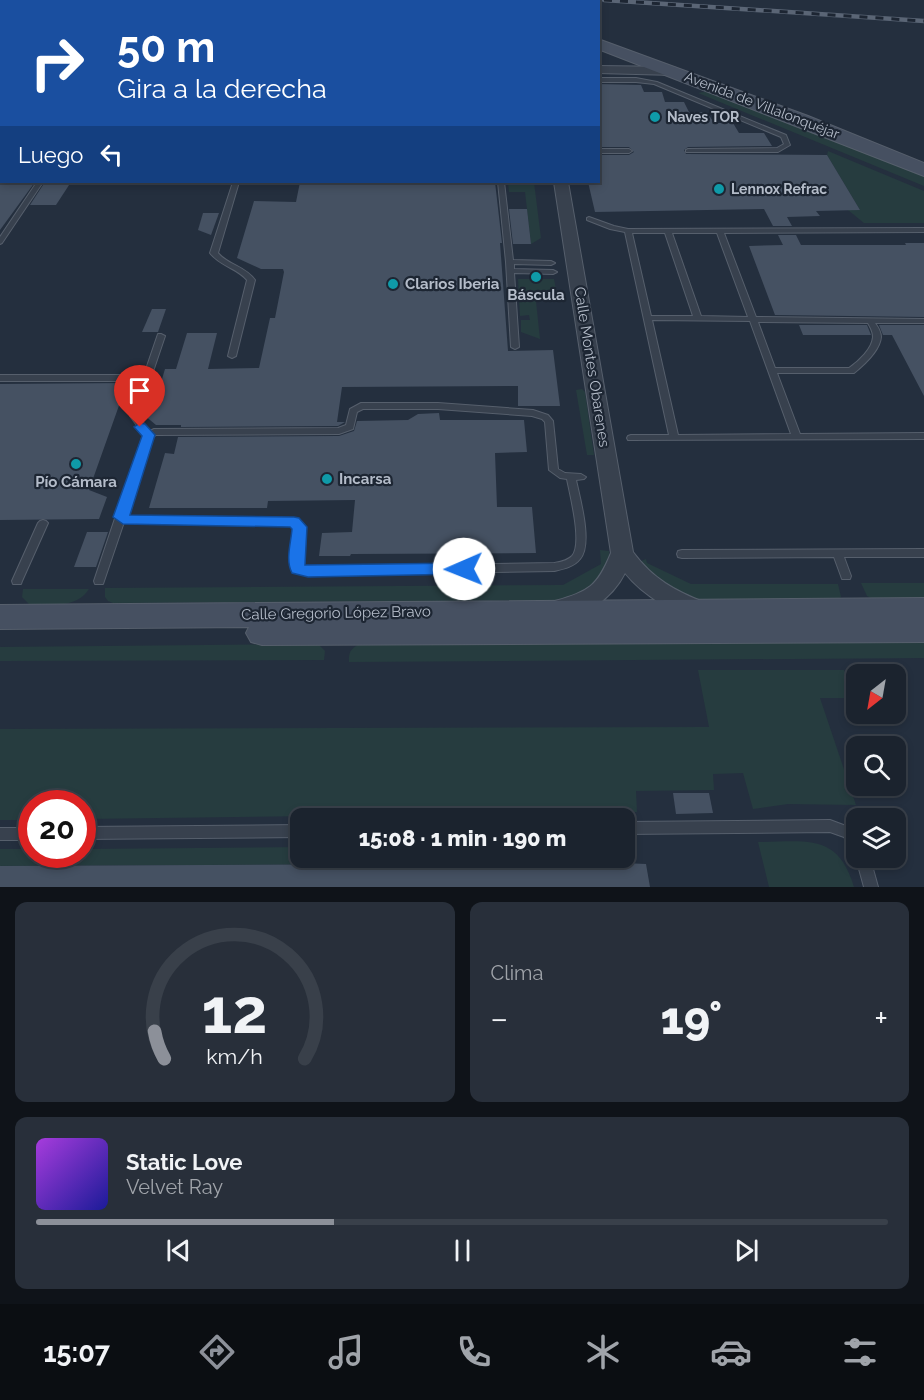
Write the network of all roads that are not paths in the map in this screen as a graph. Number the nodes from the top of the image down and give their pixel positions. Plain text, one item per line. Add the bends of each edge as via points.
1 (600, 37) edge
2 (606, 46) edge
3 (600, 68) edge
4 (600, 69) edge
5 (674, 71) junction
6 (600, 80) edge
7 (600, 151) edge
8 (629, 151) dead end
9 (688, 151) dead end
10 (924, 161) edge
11 (924, 170) edge
12 (39, 183) edge
13 (236, 183) edge
14 (501, 183) edge
15 (561, 183) edge
16 (589, 219) dead end
17 (924, 230) edge
18 (628, 231) junction
19 (668, 231) junction
20 (720, 231) junction
21 (0, 242) edge
22 (510, 262) junction
23 (551, 263) dead end
24 (510, 272) junction
25 (553, 272) dead end
26 (649, 318) junction
27 (698, 319) junction
28 (752, 319) junction
29 (870, 320) junction
30 (924, 321) edge
31 (161, 336) dead end
32 (515, 347) dead end
33 (232, 356) dead end
34 (772, 370) junction
35 (0, 378) edge
36 (147, 378) junction
37 (149, 435) junction
38 (924, 436) edge
39 (797, 437) junction
40 (631, 438) dead end
41 (674, 438) junction
42 (121, 517) junction
43 (43, 523) dead end
44 (622, 553) junction
45 (924, 553) edge
46 (682, 554) dead end
47 (837, 554) junction
48 (846, 576) dead end
49 (99, 581) dead end
50 (17, 582) dead end
51 (924, 610) edge
52 (544, 611) junction
53 (704, 611) junction
54 (0, 617) edge
55 (924, 630) edge
56 (0, 634) edge
57 (635, 828) edge
58 (290, 831) edge
59 (846, 832) edge
60 (96, 833) edge
61 (0, 834) edge
62 (18, 834) edge
63 (865, 868) edge
64 (871, 887) edge

1 - 10 main road, Avenida de Villalonquéjar
2 - 3 street via 620,54 620,61
2 - 5 main road, Avenida de Villalonquéjar
4 - 5 street
5 - 11 main road, Avenida de Villalonquéjar
6 - 9 lane via 646,81 686,94 784,136 787,145 778,150
7 - 8 lane
12 - 21 lane
13 - 33 lane via 214,254 251,280
14 - 22 lane
15 - 44 street, Calle Montes Obarenes
16 - 18 lane
17 - 20 lane
18 - 19 lane
18 - 26 lane
19 - 20 lane
19 - 27 lane
20 - 28 lane
22 - 23 lane
22 - 24 lane
24 - 25 lane
24 - 32 lane
26 - 27 lane
26 - 41 lane
27 - 28 lane
28 - 29 lane
28 - 34 lane
29 - 30 lane
29 - 34 lane via 877,334 861,366 851,371
31 - 36 lane
34 - 39 lane
35 - 36 lane
36 - 37 lane via 134,416
37 - 42 lane
37 - 42 lane via 339,431 350,427 353,411 361,406 438,406 533,413 549,422 554,470 576,477 580,553 574,561 554,567 308,571 298,569 300,527 294,522
38 - 39 lane
39 - 41 lane
40 - 41 lane
42 - 49 lane
43 - 50 lane
44 - 52 street via 601,594 586,602
44 - 53 street, Calle Montes Obarenes via 650,588
45 - 47 lane
46 - 47 lane
47 - 48 lane
51 - 53 main road, Calle Gregorio López Bravo
52 - 53 main road, Calle Gregorio López Bravo
52 - 54 main road, Calle Gregorio López Bravo
55 - 56 main road, Calle Gregorio López Bravo
57 - 59 lane via 830,826
58 - 60 lane
61 - 62 lane
63 - 64 lane

